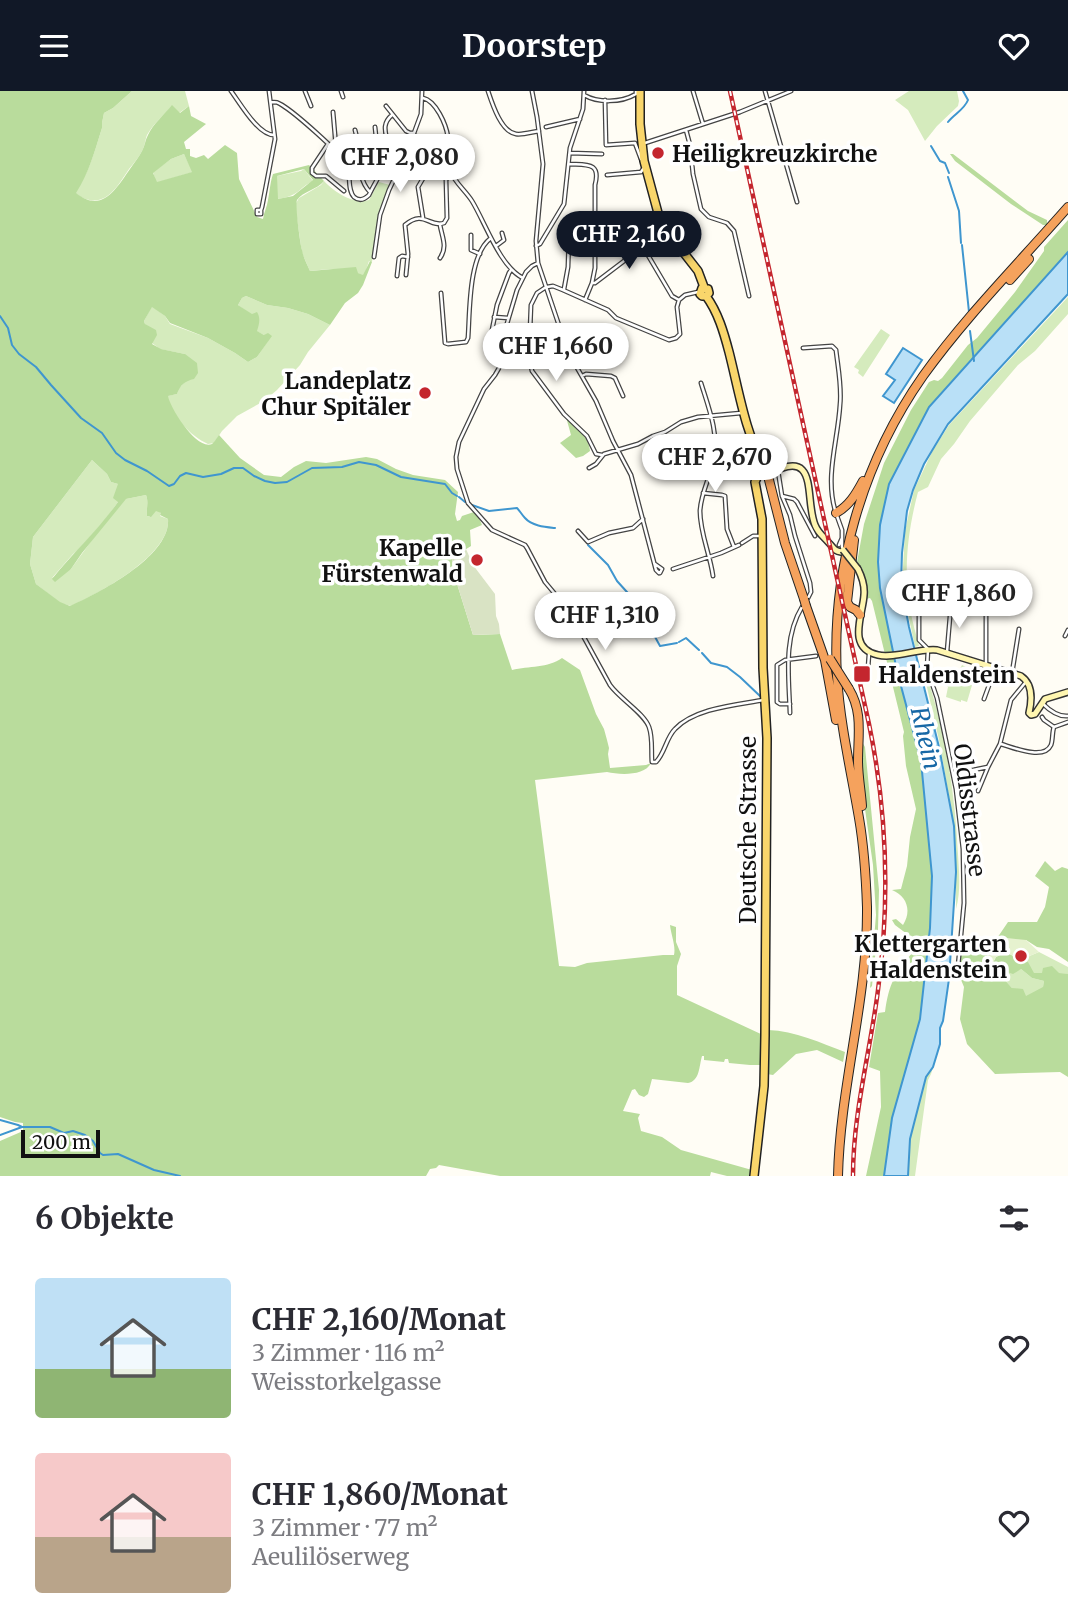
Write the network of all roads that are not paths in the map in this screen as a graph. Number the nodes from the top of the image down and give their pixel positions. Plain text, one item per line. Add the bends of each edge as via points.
1 (232, 91) edge
2 (269, 91) edge
3 (306, 91) edge
4 (341, 91) edge
5 (422, 91) edge
6 (488, 91) edge
7 (532, 91) edge
8 (638, 91) edge
9 (692, 91) edge
10 (765, 91) edge
11 (791, 91) edge
12 (584, 93) edge
13 (343, 97) dead end
14 (423, 98) junction
15 (605, 100) junction
16 (769, 101) junction
17 (271, 102) junction
18 (311, 106) dead end
19 (386, 106) dead end
20 (333, 112) dead end
21 (392, 115) junction
22 (580, 119) junction
23 (703, 124) junction
24 (374, 127) dead end
25 (546, 127) dead end
26 (355, 130) dead end
27 (686, 130) junction
28 (539, 131) junction
29 (414, 133) junction
30 (275, 135) junction
31 (328, 144) junction
32 (642, 144) junction
33 (334, 150) junction
34 (570, 153) junction
35 (602, 154) dead end
36 (645, 162) junction
37 (569, 164) junction
38 (382, 167) junction
39 (452, 174) junction
40 (607, 175) dead end
41 (344, 191) dead end
42 (370, 192) junction
43 (797, 202) dead end
44 (1068, 207) edge
45 (261, 210) dead end
46 (1068, 214) edge
47 (423, 218) junction
48 (440, 225) junction
49 (654, 229) dead end
50 (502, 233) dead end
51 (471, 235) dead end
52 (569, 237) dead end
53 (491, 238) junction
54 (639, 240) junction
55 (496, 246) junction
56 (536, 246) junction
57 (480, 254) junction
58 (374, 257) dead end
59 (408, 257) junction
60 (440, 258) dead end
61 (538, 263) junction
62 (511, 270) junction
63 (406, 275) dead end
64 (397, 276) dead end
65 (523, 278) junction
66 (592, 283) junction
67 (547, 287) junction
68 (563, 290) junction
69 (703, 292) junction
70 (441, 293) dead end
71 (749, 296) dead end
72 (585, 300) junction
73 (679, 300) junction
74 (494, 317) junction
75 (508, 318) junction
76 (490, 340) dead end
77 (803, 348) dead end
78 (582, 376) junction
79 (701, 383) dead end
80 (623, 396) dead end
81 (744, 413) junction
82 (710, 416) junction
83 (888, 435) junction
84 (617, 450) junction
85 (602, 455) junction
86 (589, 468) dead end
87 (777, 469) junction
88 (763, 475) junction
89 (775, 486) junction
90 (703, 493) junction
91 (782, 495) junction
92 (773, 500) junction
93 (836, 513) junction
94 (643, 519) junction
95 (578, 531) dead end
96 (762, 536) junction
97 (815, 536) dead end
98 (854, 540) junction
99 (734, 547) junction
100 (841, 549) junction
101 (709, 557) junction
102 (655, 563) dead end
103 (673, 569) dead end
104 (713, 576) dead end
105 (919, 599) dead end
106 (951, 605) dead end
107 (859, 609) junction
108 (986, 612) dead end
109 (810, 615) junction
110 (1019, 629) dead end
111 (1068, 630) edge
112 (1065, 636) dead end
113 (925, 650) junction
114 (870, 652) junction
115 (947, 652) junction
116 (816, 656) dead end
117 (789, 660) junction
118 (986, 665) junction
119 (868, 668) dead end
120 (995, 668) junction
121 (1012, 673) junction
122 (1027, 681) junction
123 (1068, 692) edge
124 (984, 699) dead end
125 (764, 700) junction
126 (1042, 703) junction
127 (789, 704) junction
128 (789, 713) dead end
129 (1068, 716) edge
130 (1042, 717) dead end
131 (1068, 722) edge
132 (1054, 727) junction
133 (1000, 744) junction
134 (988, 767) junction
135 (953, 774) junction
136 (978, 791) dead end
137 (860, 810) junction
138 (957, 977) dead end
139 (754, 1176) edge
140 (840, 1176) edge

1 - 30 street via 264,132
2 - 17 street
3 - 18 street
4 - 13 street
5 - 14 street
6 - 28 street via 511,133
7 - 28 street
8 - 15 street via 628,98
8 - 32 main road
9 - 23 street
10 - 16 street
11 - 16 street
12 - 15 street via 590,99
12 - 22 street
14 - 29 street
14 - 39 street via 434,105 446,130
15 - 36 street via 606,145 635,143
16 - 23 street
16 - 43 street
17 - 30 street
17 - 31 street via 279,103
19 - 21 street
20 - 33 street
21 - 29 street
21 - 38 street via 385,125 388,152
22 - 25 street
22 - 34 street
23 - 27 street
24 - 38 street
26 - 42 street via 362,174
27 - 32 street
27 - 71 street via 701,207 734,231
28 - 56 street via 543,174
29 - 47 street via 426,166 418,187
29 - 58 street via 380,215
30 - 45 street
31 - 33 street
31 - 41 street via 312,173 326,176
32 - 36 main road
33 - 42 street via 347,165 354,196 364,199
34 - 35 street
34 - 37 street
36 - 40 street via 641,172
36 - 69 main road via 659,217 698,271
37 - 56 street via 563,207
37 - 66 street via 591,165 597,172
38 - 42 street
39 - 48 street via 446,180 446,221
39 - 53 street
44 - 83 highway via 945,347
46 - 98 highway via 921,388 879,465
47 - 48 street
47 - 59 street via 405,225
48 - 60 street via 444,251
49 - 54 street
50 - 55 street via 504,240
51 - 57 street via 471,250
52 - 68 street
53 - 55 street
53 - 57 street
54 - 66 street via 626,259
54 - 73 street via 672,296
55 - 62 street
56 - 61 street
57 - 70 street via 472,277 466,342 445,343
59 - 63 street
59 - 64 street via 399,258
61 - 65 street
61 - 67 street
62 - 65 street
62 - 74 street
65 - 75 street
66 - 72 street
67 - 68 street
67 - 78 street via 566,347
67 - 85 street via 531,305 532,371 587,436 596,454
68 - 72 street
69 - 73 street
69 - 81 main road via 714,307
72 - 73 street via 669,340 680,334
74 - 75 street
74 - 76 street
75 - 125 street via 499,368 484,389 456,451 468,503 492,530 527,548 616,694 647,722 652,762 660,758 674,730 691,717
77 - 93 street via 832,346 836,350 841,401 831,477
78 - 80 street via 611,376
78 - 84 street
79 - 82 street
81 - 82 street
81 - 88 main road
82 - 84 street via 681,422
82 - 90 street via 714,458
83 - 93 highway via 855,495
83 - 137 highway via 852,531 838,613 839,698
84 - 85 street
84 - 94 street via 631,475
85 - 86 street
87 - 88 street
87 - 89 street
87 - 100 street via 791,465 804,472 815,526
88 - 89 highway
88 - 92 highway
88 - 96 main road, Deutsche Strasse
89 - 91 street
89 - 92 highway
90 - 99 street via 725,497
90 - 101 street via 701,521
91 - 97 street via 797,502
91 - 117 street via 811,588 792,627
92 - 109 highway
93 - 100 street
94 - 95 street via 633,528 588,542
94 - 102 street
96 - 99 street
96 - 125 main road, Deutsche Strasse
98 - 107 highway via 847,600 849,606
98 - 137 highway via 842,613 841,660
99 - 101 street
100 - 107 street, bridge via 858,569 864,586
101 - 103 street
101 - 104 street
105 - 113 street, Oldisstrasse via 919,640
106 - 115 street
107 - 114 street via 859,639
108 - 118 street
109 - 137 highway
109 - 137 highway, bridge via 856,703
110 - 121 street
111 - 112 street
113 - 114 street via 883,656
113 - 115 street
113 - 135 street, Oldisstrasse
114 - 119 street
115 - 118 street
116 - 117 street
117 - 127 street
117 - 127 street via 777,665 776,672 777,702
118 - 120 street
120 - 121 street
120 - 124 street
121 - 122 street
122 - 126 street via 1030,714
122 - 133 street via 1010,704
123 - 126 street
125 - 139 main road, Deutsche Strasse via 765,1071
126 - 129 street
127 - 128 street
130 - 132 street
131 - 132 street
132 - 133 street via 1051,745 1044,750 1025,752
133 - 134 street
134 - 135 street
134 - 136 street
135 - 138 street, Oldisstrasse via 964,876
137 - 140 highway via 870,873 870,954

